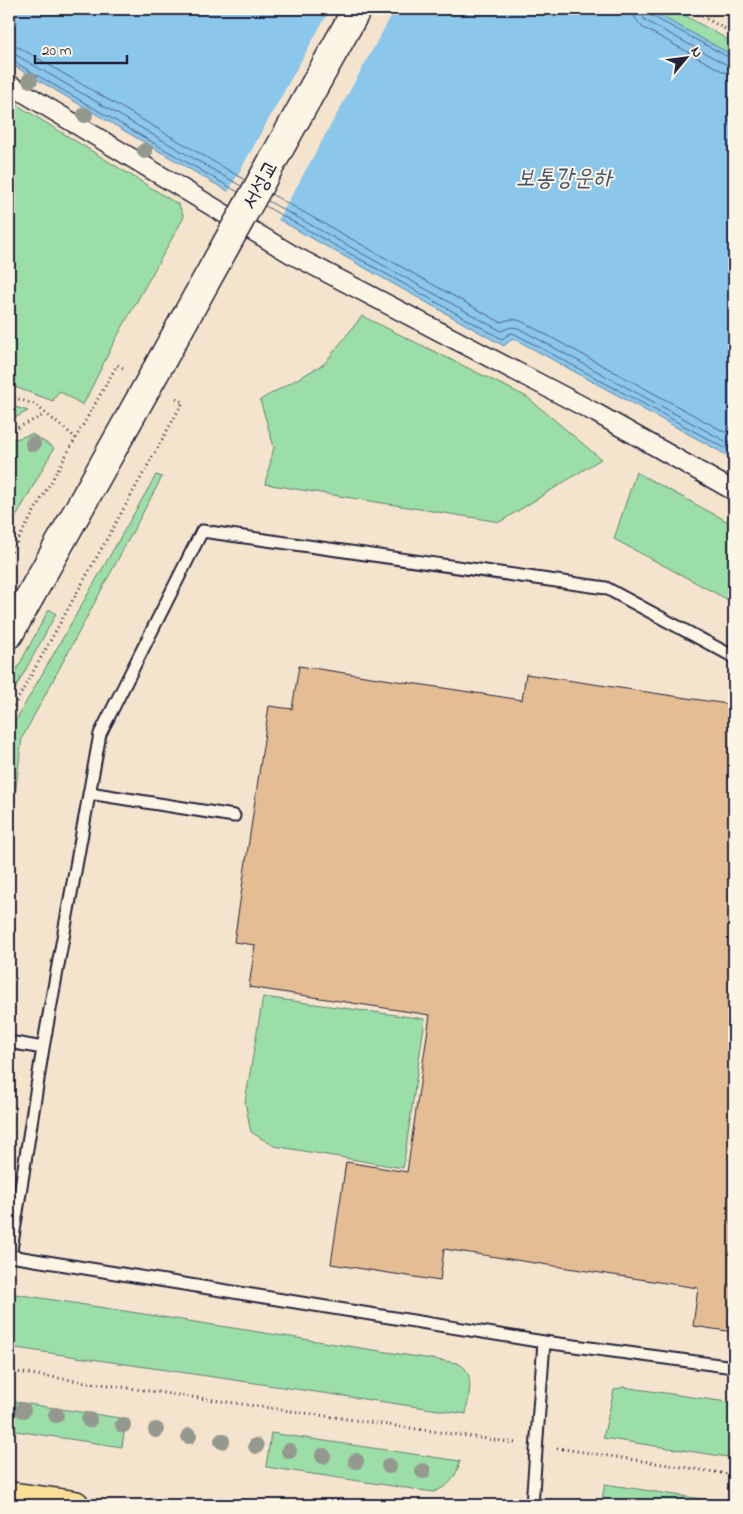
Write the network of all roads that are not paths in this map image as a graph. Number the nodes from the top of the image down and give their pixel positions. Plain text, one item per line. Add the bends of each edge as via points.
1 (357, 9) edge
2 (9, 84) edge
3 (734, 491) edge
4 (9, 634) edge
5 (734, 658) edge
6 (88, 793) junction
7 (234, 816) dead end
8 (9, 1042) edge
9 (43, 1048) junction
10 (544, 1342) junction
11 (734, 1367) edge
12 (9, 1496) edge
13 (75, 1505) edge
14 (532, 1505) edge

1 - 4 street, 서성교, bridge
2 - 3 street via 291,254 596,413
5 - 6 lane via 606,588 202,531 100,734
6 - 7 lane
6 - 9 lane
8 - 9 lane
9 - 10 lane via 10,1256
10 - 11 lane
10 - 14 lane
12 - 13 main road

